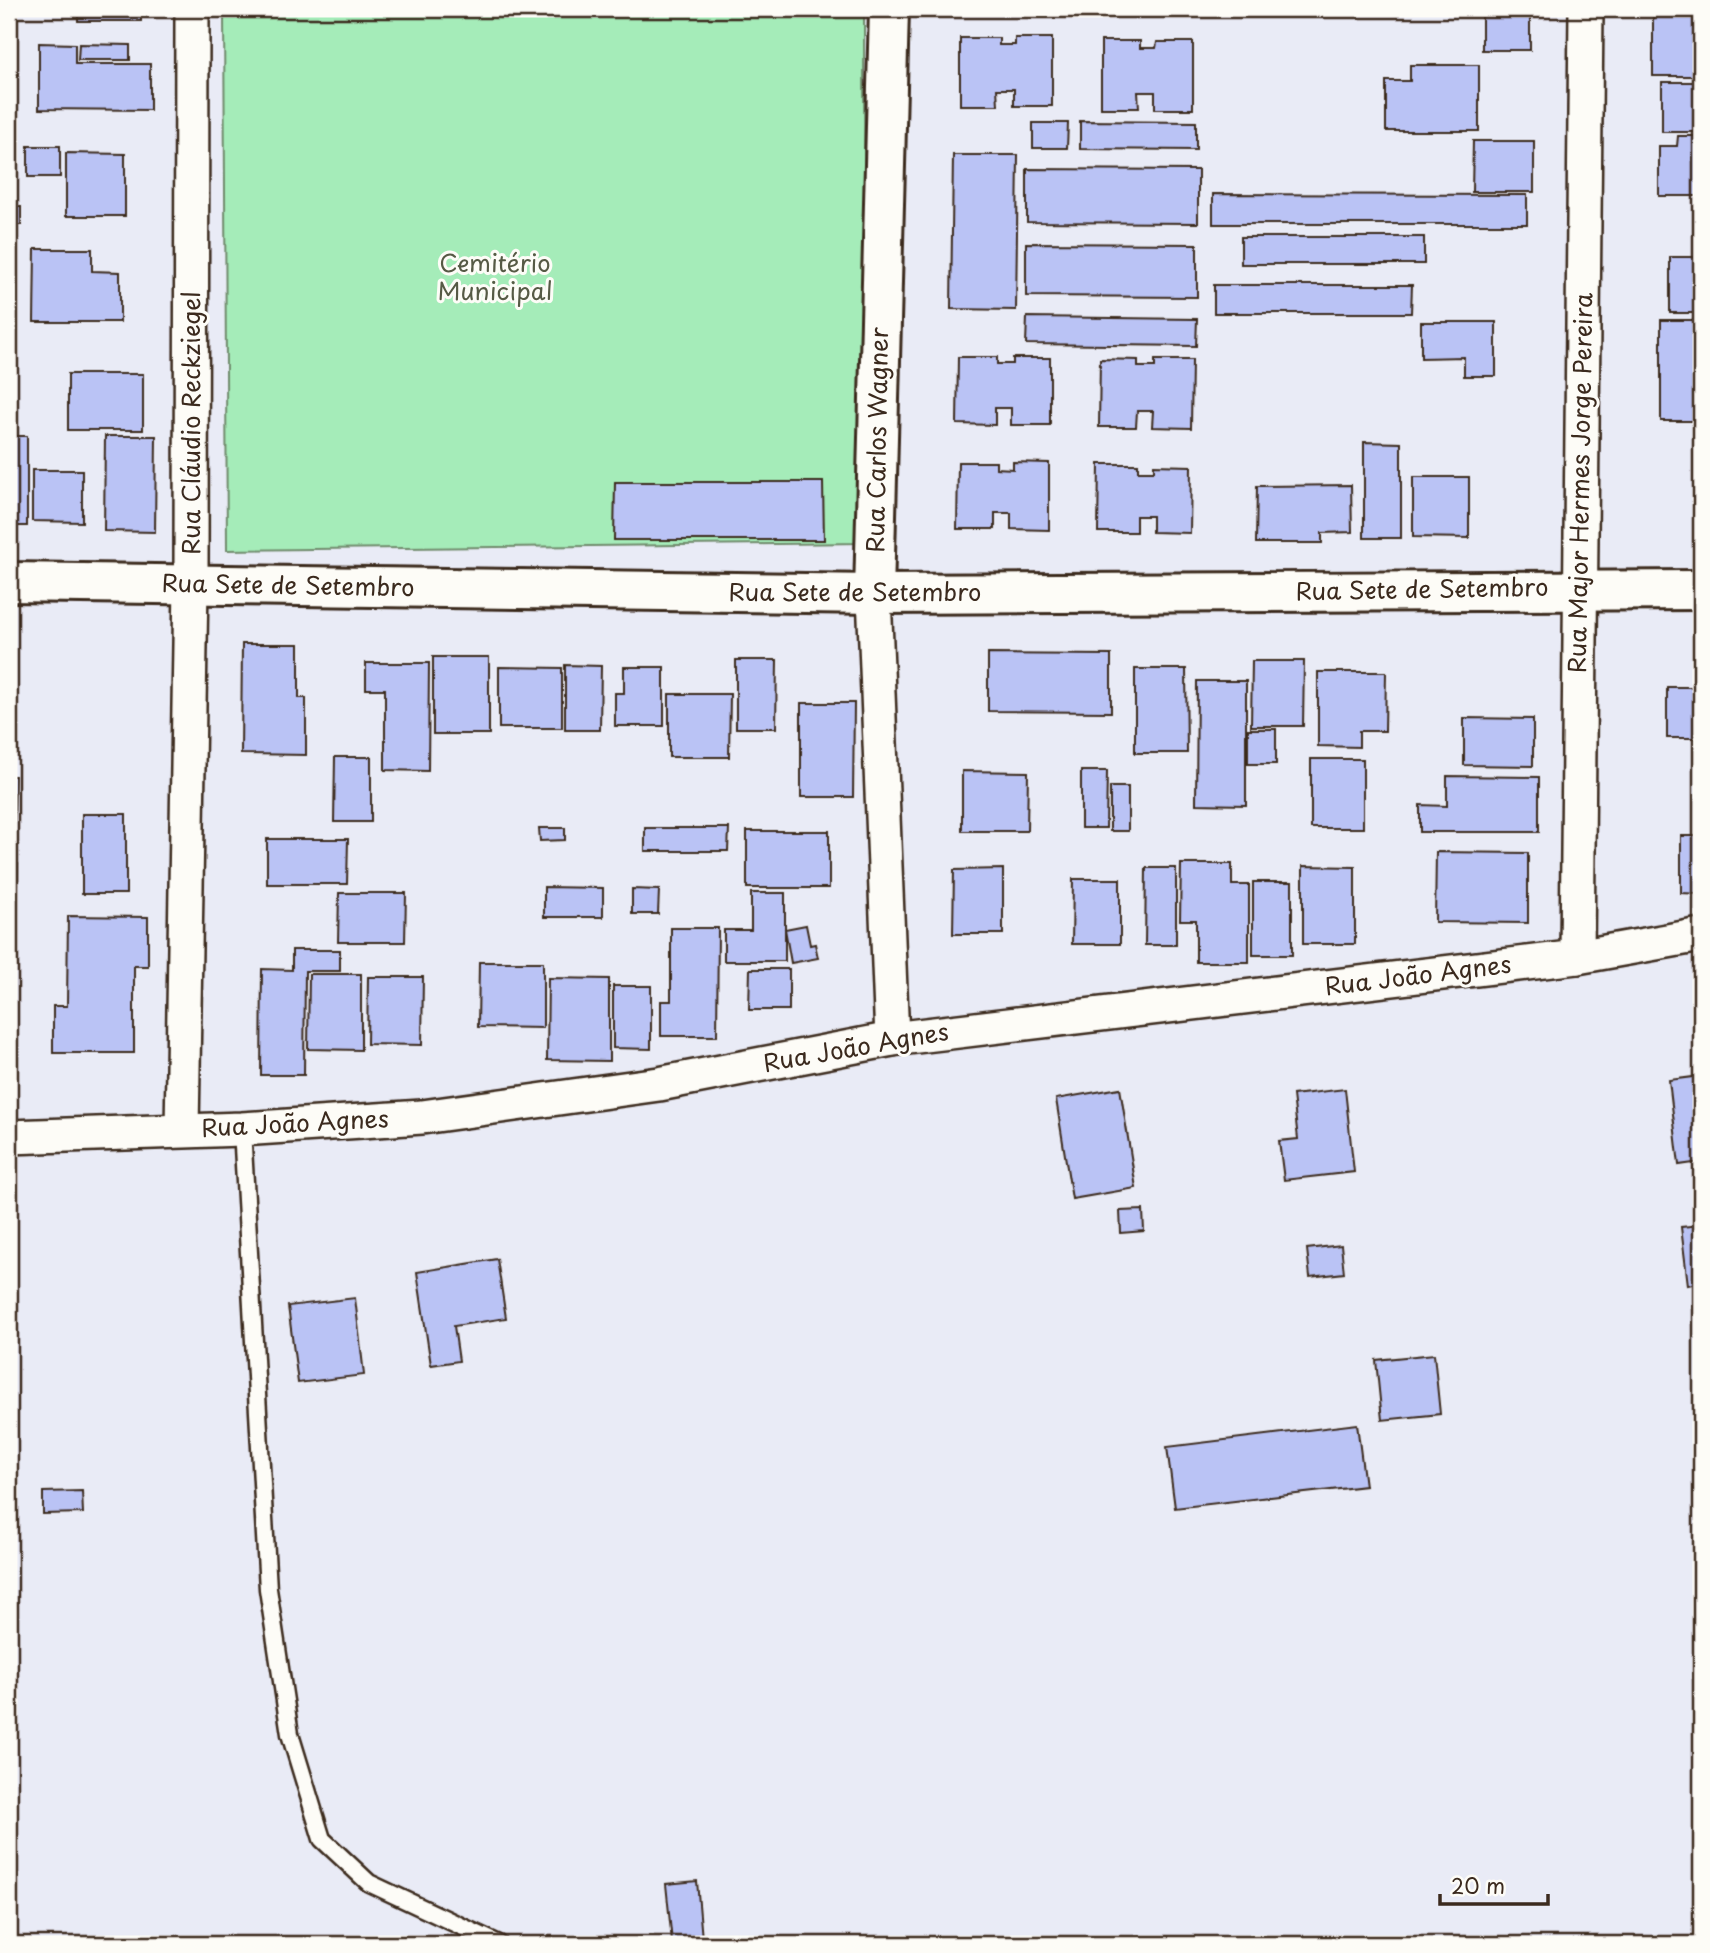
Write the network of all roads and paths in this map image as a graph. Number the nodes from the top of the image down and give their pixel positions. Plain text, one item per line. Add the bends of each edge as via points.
1 (192, 9) edge
2 (889, 9) edge
3 (1586, 9) edge
4 (9, 582) edge
5 (191, 584) junction
6 (1580, 588) junction
7 (1701, 590) edge
8 (874, 594) junction
9 (1701, 935) edge
10 (1577, 957) junction
11 (892, 1038) junction
12 (242, 1129) junction
13 (182, 1130) junction
14 (9, 1136) edge
15 (499, 1944) edge

1 - 5 street, Rua Cláudio Reckziegel
2 - 8 street, Rua Carlos Wagner
3 - 6 street, Rua Major Hermes Jorge Pereira
4 - 5 street, Rua Sete de Setembro
5 - 8 street, Rua Sete de Setembro
5 - 13 street, Rua Cláudio Reckziegel
6 - 7 street, Rua Sete de Setembro
6 - 8 street, Rua Sete de Setembro
6 - 10 street, Rua Major Hermes Jorge Pereira
8 - 11 street, Rua Carlos Wagner
9 - 10 street, Rua João Agnes
10 - 11 street, Rua João Agnes
11 - 12 street, Rua João Agnes via 659,1084 435,1115
12 - 13 street, Rua João Agnes
12 - 15 lane via 268,1589 290,1734 322,1839 369,1883
13 - 14 street, Rua João Agnes

